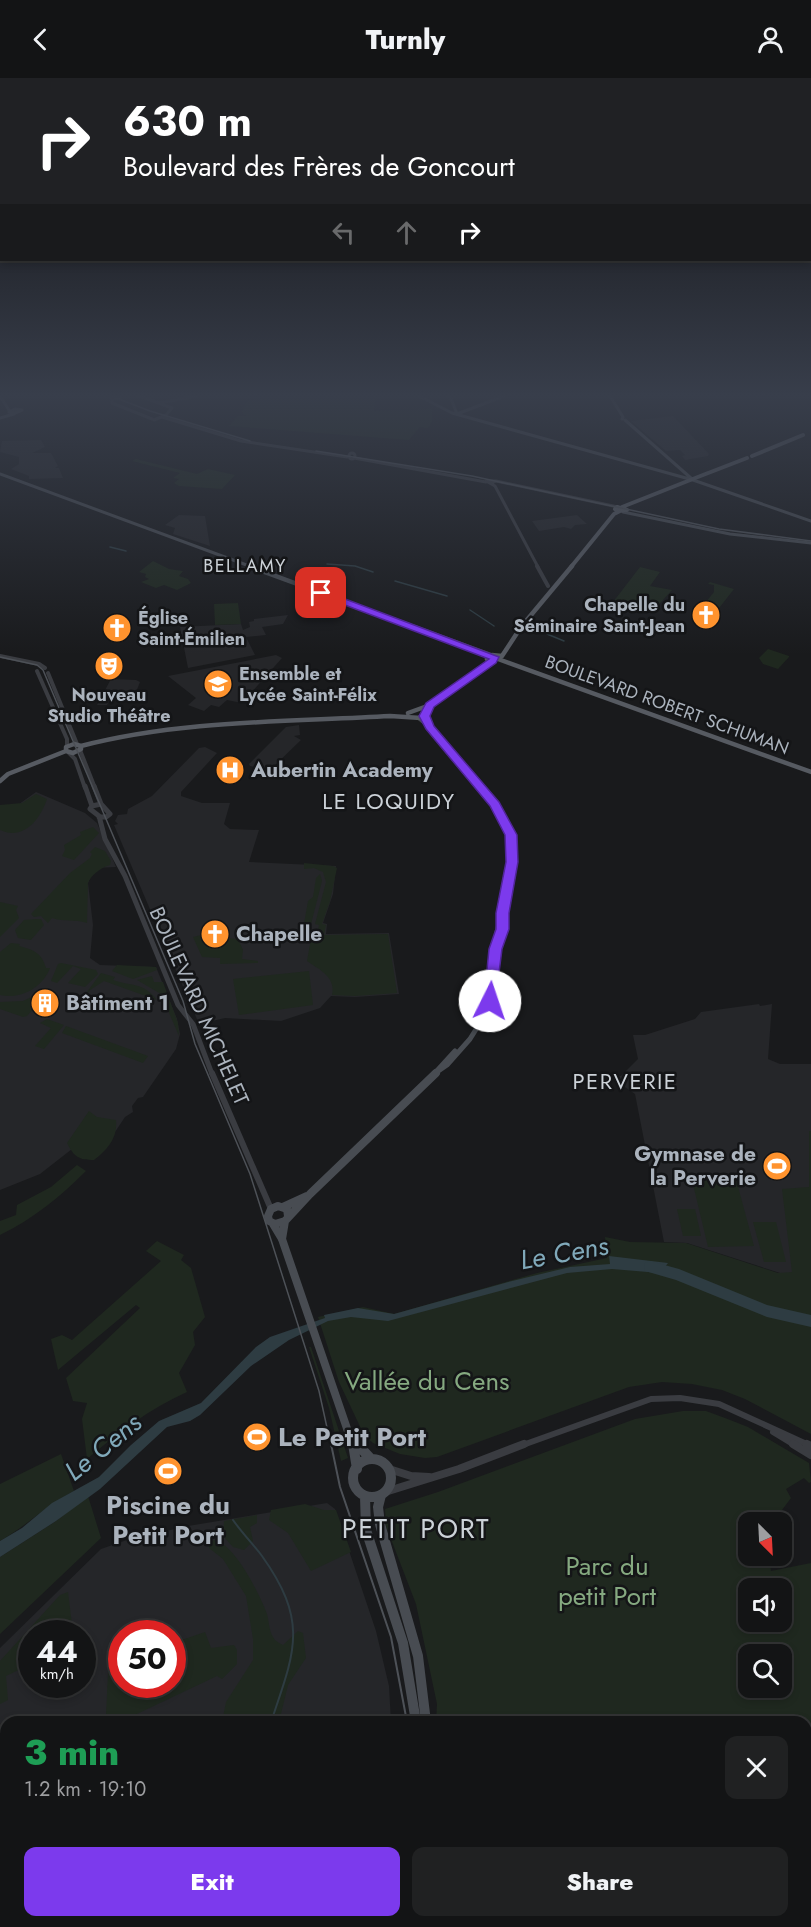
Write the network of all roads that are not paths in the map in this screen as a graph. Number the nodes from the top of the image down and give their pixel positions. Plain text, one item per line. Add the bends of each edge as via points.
1 (23, 482) edge
2 (494, 482) edge
3 (495, 482) edge
4 (687, 482) edge
5 (699, 482) edge
6 (620, 510) junction
7 (811, 522) edge
8 (811, 542) edge
9 (552, 587) junction
10 (495, 657) junction
11 (0, 658) edge
12 (45, 668) junction
13 (38, 672) junction
14 (48, 673) junction
15 (419, 715) junction
16 (80, 746) junction
17 (67, 750) junction
18 (811, 772) edge
19 (0, 781) edge
20 (101, 805) junction
21 (92, 808) junction
22 (108, 812) joint
23 (99, 816) junction
24 (310, 1194) junction
25 (282, 1207) junction
26 (271, 1209) junction
27 (287, 1219) junction
28 (273, 1223) junction
29 (282, 1239) junction
30 (762, 1424) junction
31 (352, 1439) junction
32 (811, 1446) edge
33 (811, 1455) edge
34 (371, 1459) junction
35 (357, 1469) junction
36 (389, 1469) junction
37 (431, 1478) junction
38 (383, 1494) junction
39 (365, 1496) junction
40 (415, 1716) edge
41 (425, 1716) edge

1 - 10 main road
2 - 9 street
3 - 6 street
4 - 6 main road
5 - 7 main road
6 - 8 main road via 730,534
6 - 9 main road
9 - 10 main road
10 - 15 main road
10 - 18 main road, BOULEVARD ROBERT SCHUMAN
11 - 12 street
11 - 13 street via 31,666
12 - 13 street
12 - 14 street via 50,669
13 - 14 street
13 - 17 street, BOULEVARD MICHELET via 67,740
14 - 16 street via 67,726
15 - 16 main road via 174,728
15 - 24 main road via 505,820 512,839 488,1011 476,1032 444,1068
16 - 17 main road
16 - 20 street
17 - 19 main road
17 - 21 street, BOULEVARD MICHELET via 75,759
20 - 21 street
20 - 22 street
21 - 23 street, BOULEVARD MICHELET
22 - 23 street via 108,816
23 - 26 street, BOULEVARD MICHELET via 178,1005 193,1024
24 - 25 main road
24 - 27 main road
25 - 26 main road
25 - 27 main road via 287,1209
26 - 28 main road via 268,1218
27 - 28 main road
27 - 29 main road
28 - 29 main road
29 - 31 main road
30 - 32 street
30 - 33 street
30 - 37 street via 707,1401 651,1399
31 - 34 main road
31 - 35 main road
34 - 35 main road
34 - 36 main road via 381,1461
35 - 39 main road via 355,1484
36 - 37 street
36 - 38 main road via 391,1479
37 - 38 street
38 - 39 main road
38 - 41 main road via 378,1506 380,1524 418,1656
39 - 40 main road via 366,1530 403,1643

